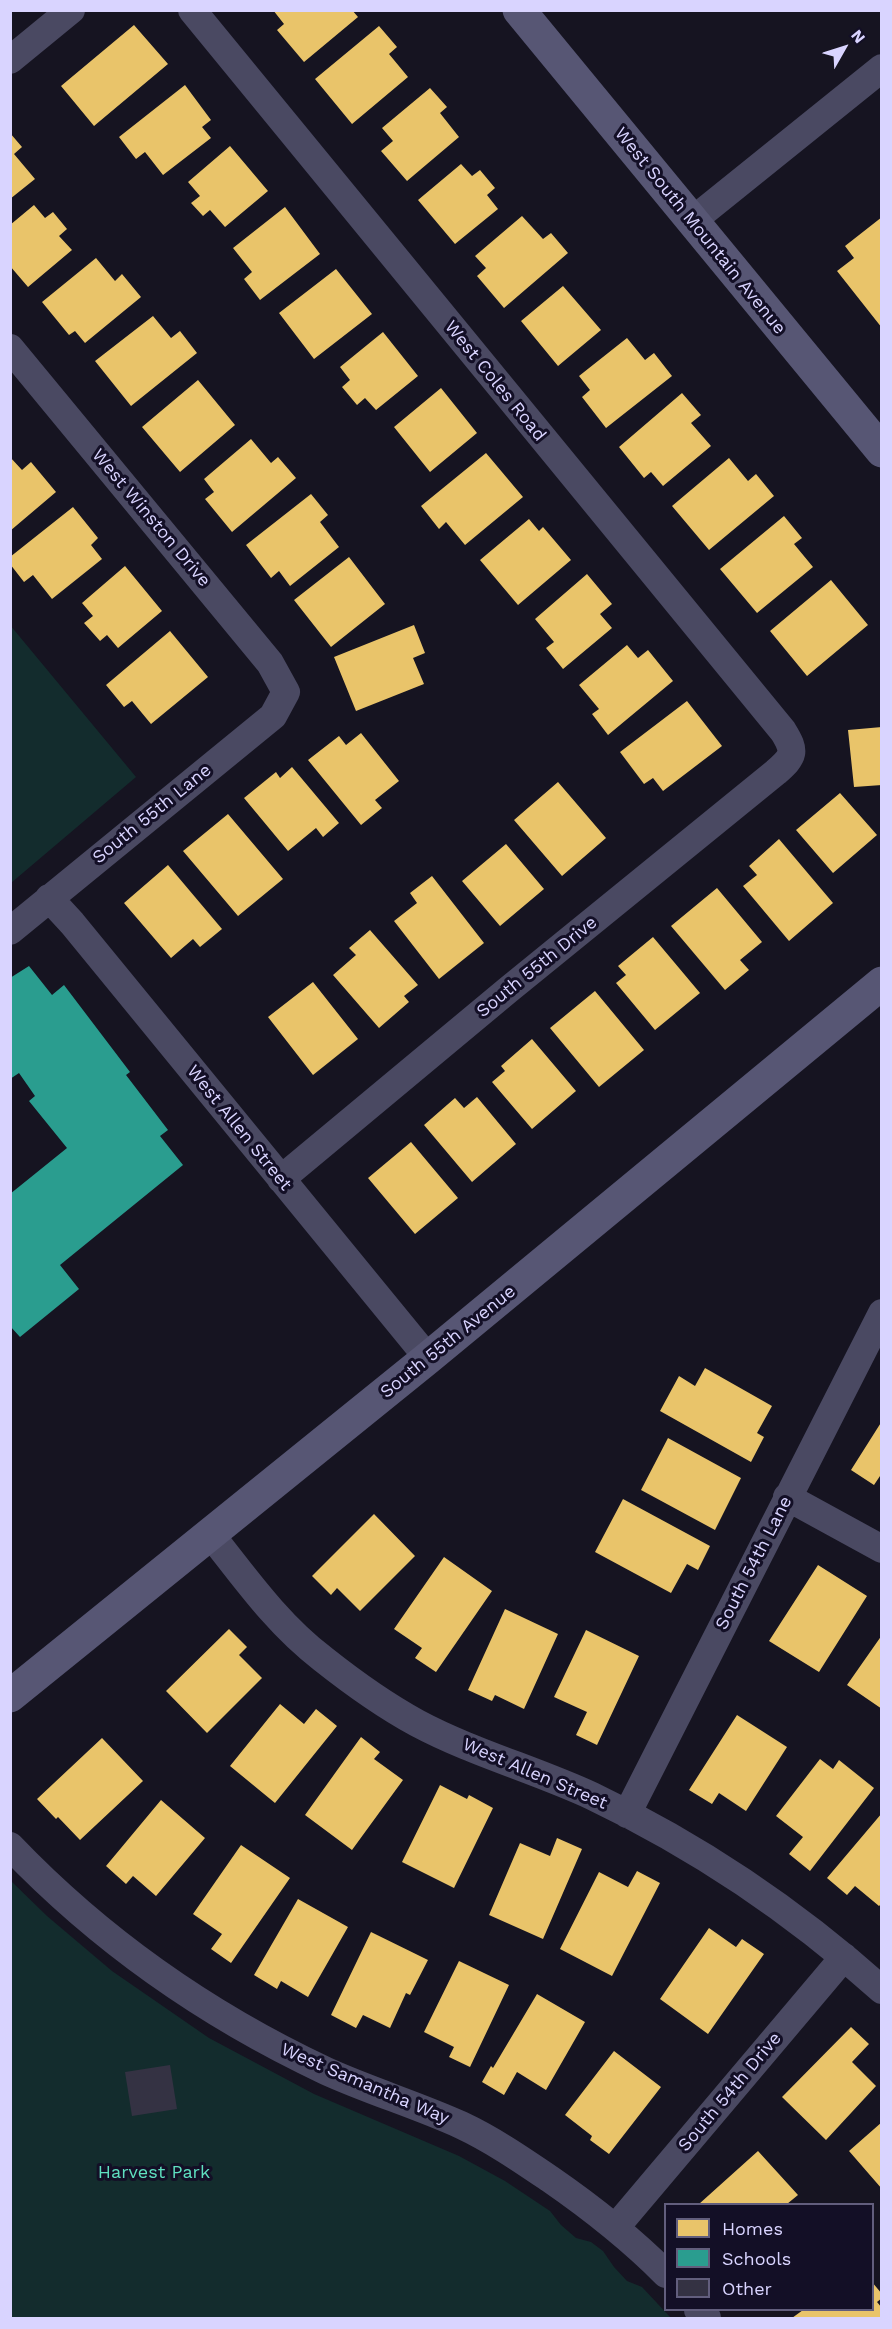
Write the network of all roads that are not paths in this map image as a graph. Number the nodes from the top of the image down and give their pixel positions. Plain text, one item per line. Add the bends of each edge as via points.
1 (71, 10) edge
2 (192, 10) edge
3 (519, 10) edge
4 (10, 60) edge
5 (882, 68) edge
6 (692, 221) junction
7 (10, 348) edge
8 (882, 451) edge
9 (286, 692) joint
10 (792, 754) joint
11 (49, 898) junction
12 (10, 931) edge
13 (882, 982) edge
14 (281, 1179) junction
15 (882, 1313) edge
16 (428, 1358) junction
17 (787, 1497) junction
18 (211, 1535) junction
19 (882, 1550) edge
20 (10, 1696) edge
21 (627, 1814) junction
22 (10, 1846) edge
23 (844, 1957) junction
24 (882, 1990) edge
25 (616, 2228) junction
26 (664, 2272) edge

1 - 4 street
2 - 10 street, West Coles Road via 783,731
3 - 6 street, West South Mountain Avenue
5 - 6 street
6 - 8 street, West South Mountain Avenue
7 - 9 street, West Winston Drive via 270,663
9 - 11 street, South 55th Lane via 273,716
10 - 14 street, South 55th Drive via 776,772
11 - 12 street, South 55th Lane
11 - 14 street, West Allen Street
13 - 16 street, South 55th Avenue
14 - 16 street, West Allen Street
15 - 17 street, South 54th Lane
16 - 18 street, South 55th Avenue
17 - 19 street
17 - 21 street, South 54th Lane
18 - 20 street, South 55th Avenue
18 - 21 street, West Allen Street via 284,1623 321,1658 362,1688 417,1723
21 - 23 street, West Allen Street via 718,1866
22 - 25 street, West Samantha Way via 88,1921 185,1992 328,2072 463,2126 518,2157
23 - 24 street, West Allen Street
23 - 25 street, South 54th Drive
25 - 26 street, West Samantha Way

